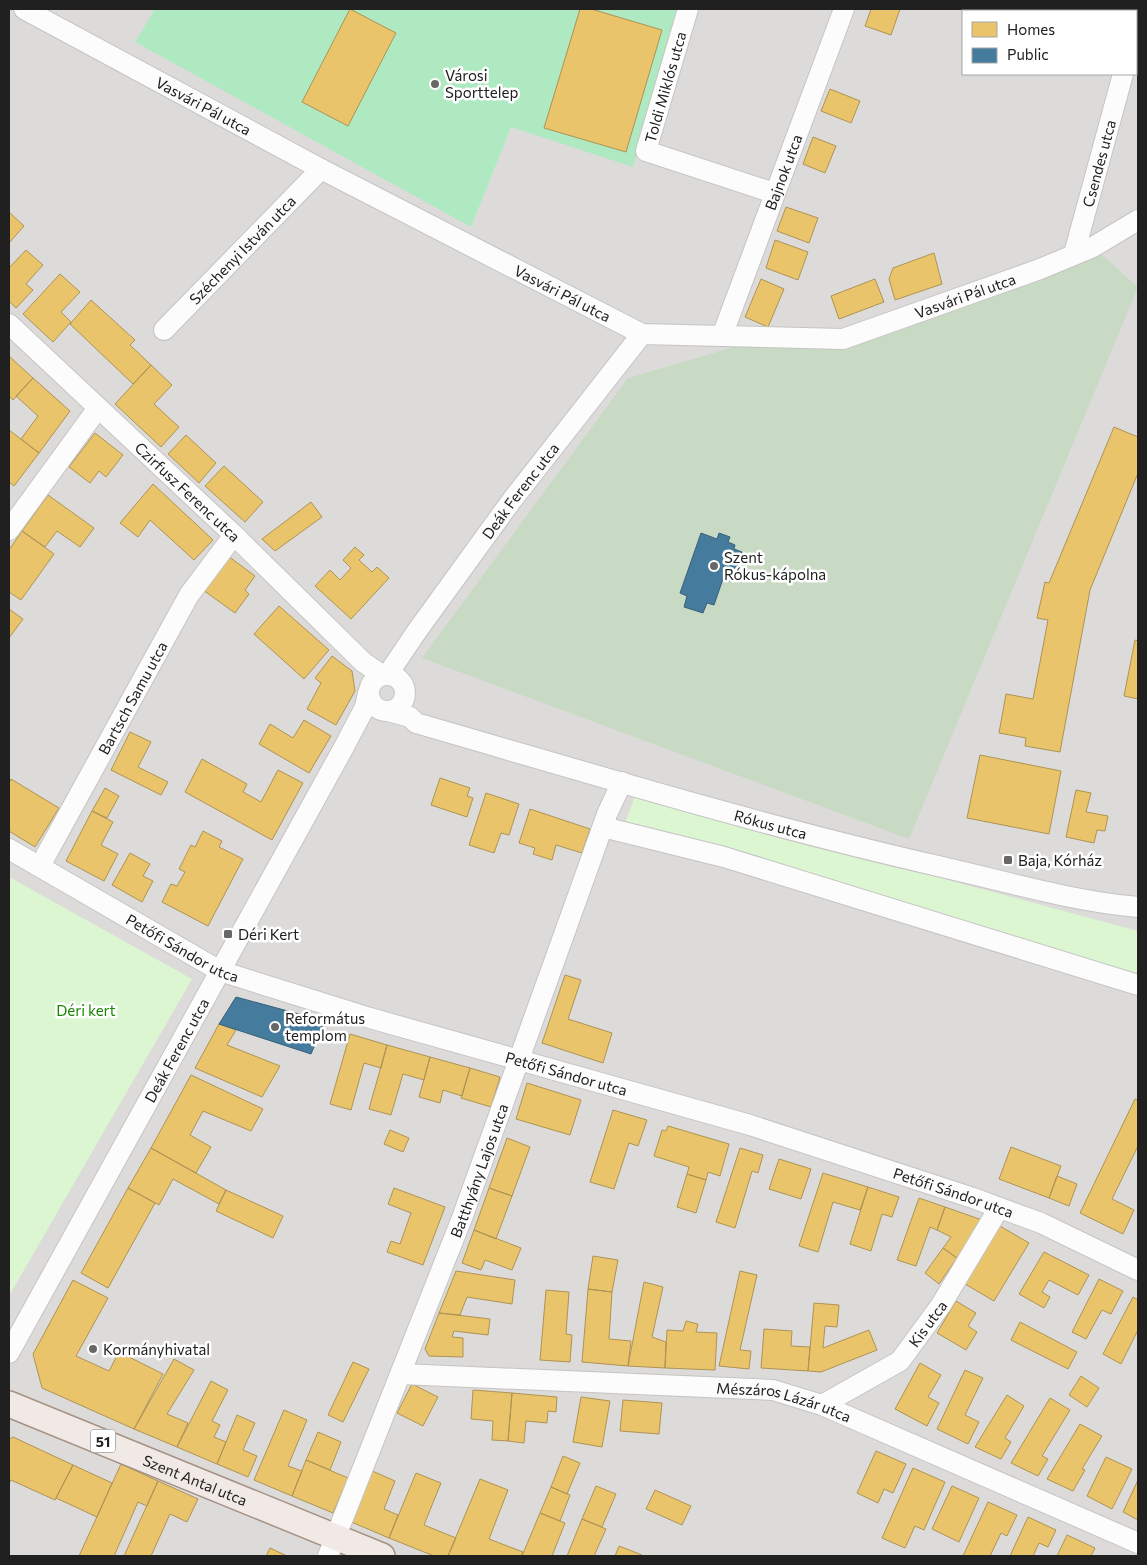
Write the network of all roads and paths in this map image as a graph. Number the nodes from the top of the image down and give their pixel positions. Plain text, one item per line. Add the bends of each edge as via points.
1 (24, 9) edge
2 (688, 9) edge
3 (844, 9) edge
4 (1123, 75) edge
5 (321, 169) junction
6 (774, 194) junction
7 (1138, 220) edge
8 (1074, 254) junction
9 (9, 324) edge
10 (164, 330) dead end
11 (642, 334) junction
12 (722, 336) junction
13 (98, 408) junction
14 (9, 530) edge
15 (234, 535) junction
16 (386, 684) junction
17 (385, 711) junction
18 (410, 718) junction
19 (344, 748) junction
20 (622, 782) junction
21 (603, 827) junction
22 (9, 849) edge
23 (40, 866) junction
24 (1138, 907) edge
25 (220, 971) junction
26 (1138, 985) edge
27 (520, 1060) junction
28 (999, 1208) junction
29 (1138, 1270) edge
30 (9, 1353) edge
31 (401, 1374) junction
32 (9, 1404) edge
33 (822, 1404) junction
34 (1138, 1543) edge
35 (332, 1547) edge
36 (382, 1556) edge

1 - 5 street, Vasvári Pál utca
2 - 6 street, Toldi Miklós utca via 646,151
3 - 6 street, Bajnok utca
4 - 8 street, Csendes utca
5 - 10 street, Széchenyi István utca
5 - 11 street, Vasvári Pál utca
6 - 12 street, Bajnok utca
7 - 8 street, Vasvári Pál utca via 1093,247
8 - 12 street, Vasvári Pál utca via 843,339
9 - 13 street, Czirfusz Ferenc utca
11 - 12 street, Vasvári Pál utca
11 - 16 street, Deák Ferenc utca via 512,500 404,650
13 - 14 street
13 - 15 street, Czirfusz Ferenc utca
15 - 16 street, Czirfusz Ferenc utca via 363,662 368,673
15 - 23 street, Bartsch Samu utca via 189,595
16 - 17 street via 372,704
16 - 17 street via 405,697 399,707
16 - 18 street
16 - 19 street via 365,707
17 - 18 street, Rókus utca
17 - 19 street via 373,716
18 - 20 street, Rókus utca via 416,723
19 - 25 street, Deák Ferenc utca
20 - 21 street, Batthyány Lajos utca
20 - 24 street, Rókus utca via 888,855 1052,892
21 - 26 street via 724,857
21 - 27 street, Batthyány Lajos utca
22 - 23 street, Petőfi Sándor utca
23 - 25 street, Petőfi Sándor utca
25 - 27 street, Petőfi Sándor utca
25 - 30 street, Deák Ferenc utca
27 - 28 street, Petőfi Sándor utca via 750,1126
27 - 31 street, Batthyány Lajos utca
28 - 29 street, Petőfi Sándor utca via 1041,1223
28 - 33 street, Kis utca via 941,1306 900,1361
31 - 33 street, Mészáros Lázár utca via 773,1390
31 - 35 street, Batthyány Lajos utca
32 - 35 main road, Szent Antal utca / 51
33 - 34 street, Mészáros Lázár utca
35 - 36 main road, Szent Antal utca / 51

